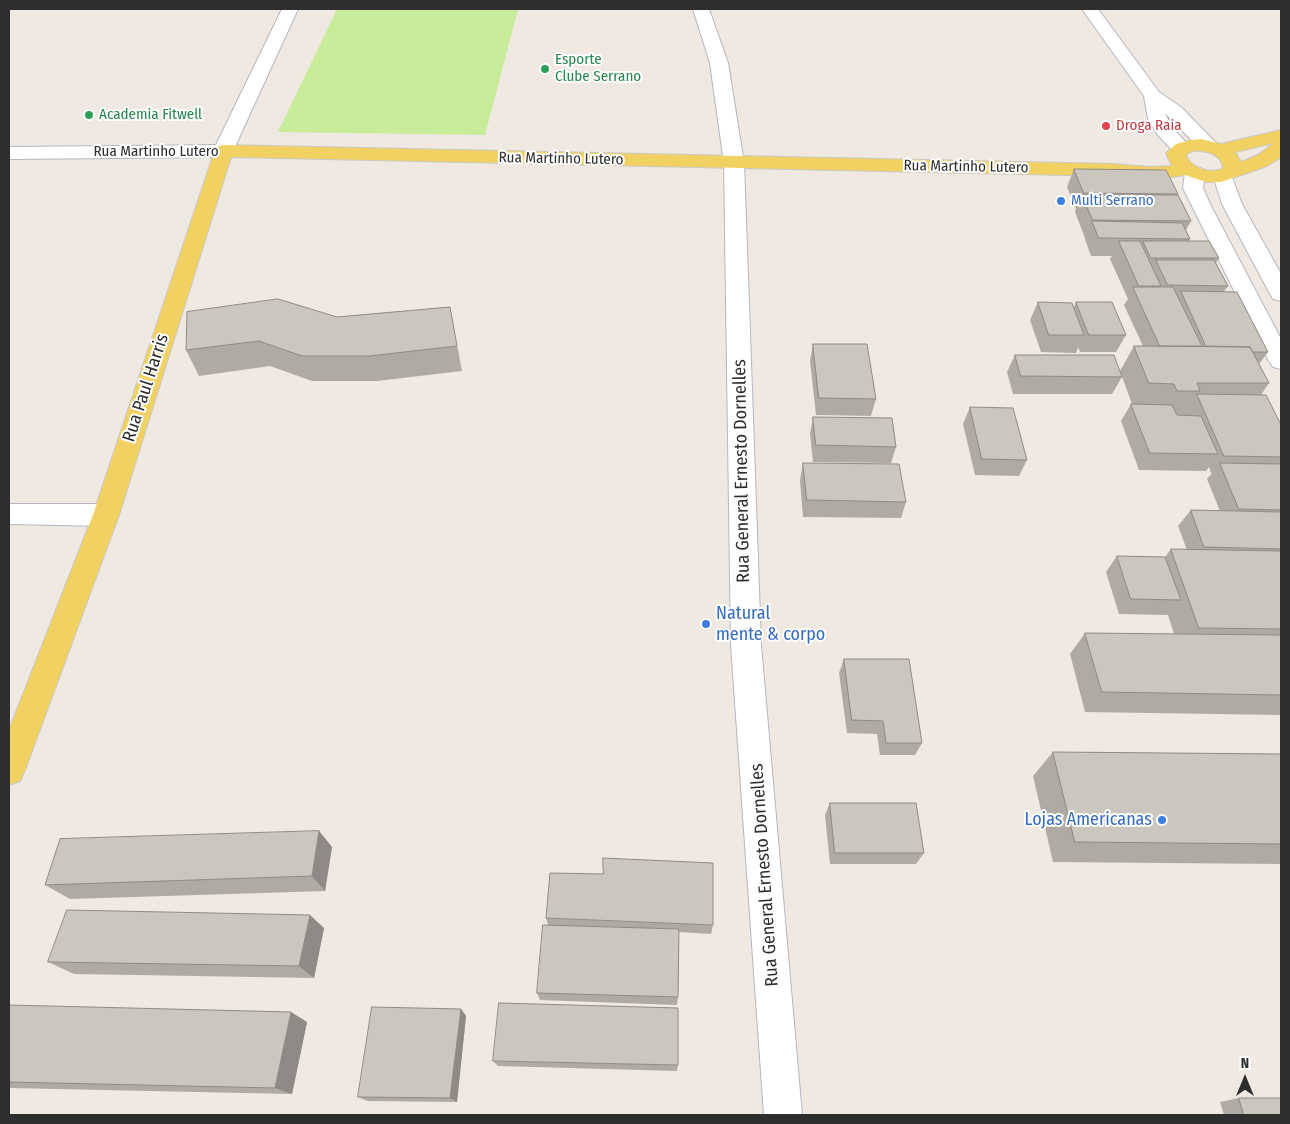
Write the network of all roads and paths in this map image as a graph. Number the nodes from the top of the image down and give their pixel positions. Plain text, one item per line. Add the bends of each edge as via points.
1 (290, 9) edge
2 (702, 9) edge
3 (1090, 9) edge
4 (1153, 96) junction
5 (1281, 136) edge
6 (1281, 147) edge
7 (1213, 148) junction
8 (222, 151) junction
9 (9, 153) edge
10 (1184, 161) junction
11 (734, 163) junction
12 (1228, 173) junction
13 (1281, 294) edge
14 (1281, 361) edge
15 (9, 514) edge
16 (106, 515) junction
17 (9, 770) edge
18 (784, 1115) edge

1 - 8 street, Rua Paul Harris
2 - 11 street, Rua General Ernesto Dornelles via 719,63
3 - 4 street
4 - 7 street
4 - 10 street via 1154,112 1162,131
5 - 7 main road
6 - 12 main road via 1254,166
7 - 10 main road via 1189,145
7 - 12 main road via 1232,159
8 - 9 street, Rua Martinho Lutero
8 - 11 main road, Rua Martinho Lutero
8 - 16 main road, Rua Paul Harris
10 - 11 main road, Rua Martinho Lutero via 1168,174 1113,170
10 - 12 main road via 1205,176
10 - 14 street via 1200,204
11 - 18 street, Rua General Ernesto Dornelles via 746,644
12 - 13 street via 1232,204
15 - 16 street
16 - 17 main road, Rua Paul Harris

